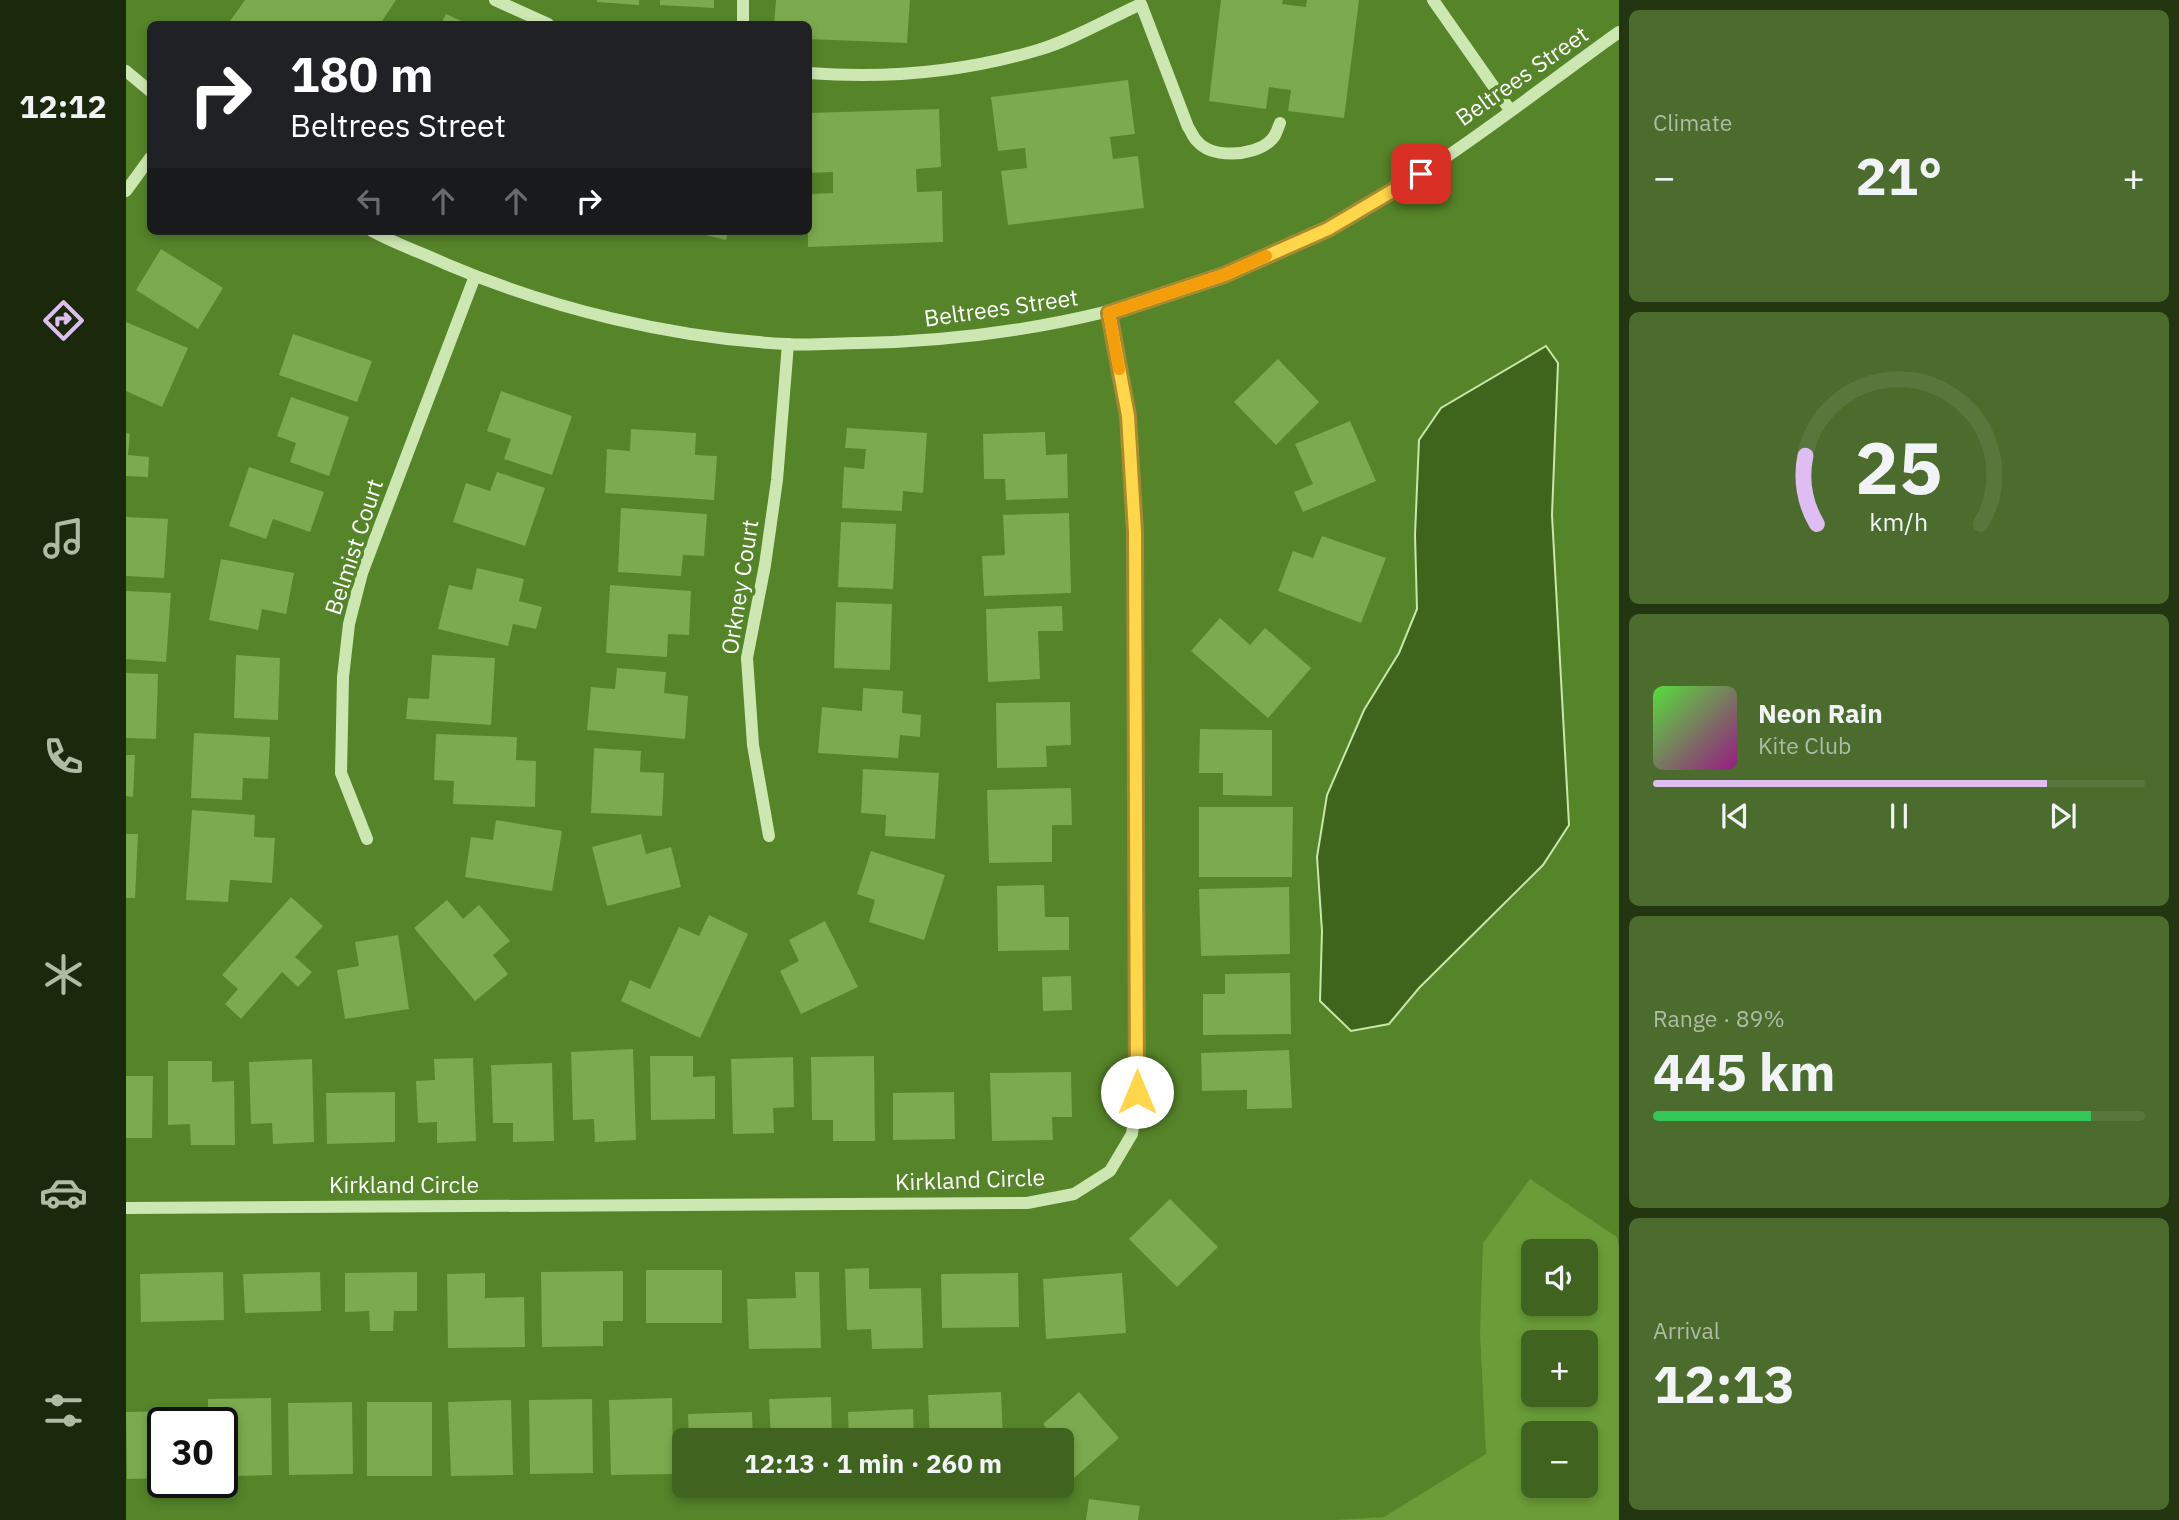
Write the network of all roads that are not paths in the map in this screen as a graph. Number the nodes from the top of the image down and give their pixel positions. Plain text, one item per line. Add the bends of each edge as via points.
1 (495, 0) edge
2 (743, 0) edge
3 (1433, 0) edge
4 (541, 21) edge
5 (743, 21) edge
6 (1619, 32) edge
7 (126, 71) edge
8 (812, 73) edge
9 (147, 88) edge
10 (1510, 110) junction
11 (1280, 123) dead end
12 (147, 162) edge
13 (126, 191) edge
14 (381, 235) edge
15 (475, 276) junction
16 (1109, 313) junction
17 (788, 344) junction
18 (769, 836) dead end
19 (367, 839) dead end
20 (126, 1208) edge

1 - 4 street
2 - 5 street
3 - 10 street
6 - 10 street, Beltrees Street
7 - 9 street
8 - 11 street via 855,77 950,70 1039,50 1141,4 1197,142 1225,153 1254,152 1268,144
10 - 16 street, Beltrees Street via 1421,174 1328,229 1224,275
12 - 13 street
14 - 15 street, Beltrees Street
15 - 17 street, Beltrees Street via 624,321
15 - 19 street, Belmist Court via 362,573 349,624 342,677 341,773
16 - 17 street, Beltrees Street via 1021,330 908,342
16 - 20 street, Kirkland Circle via 1128,416 1135,532 1137,1079 1132,1134 1110,1171 1074,1194 1027,1203
17 - 18 street, Orkney Court via 777,480 747,658 752,745

